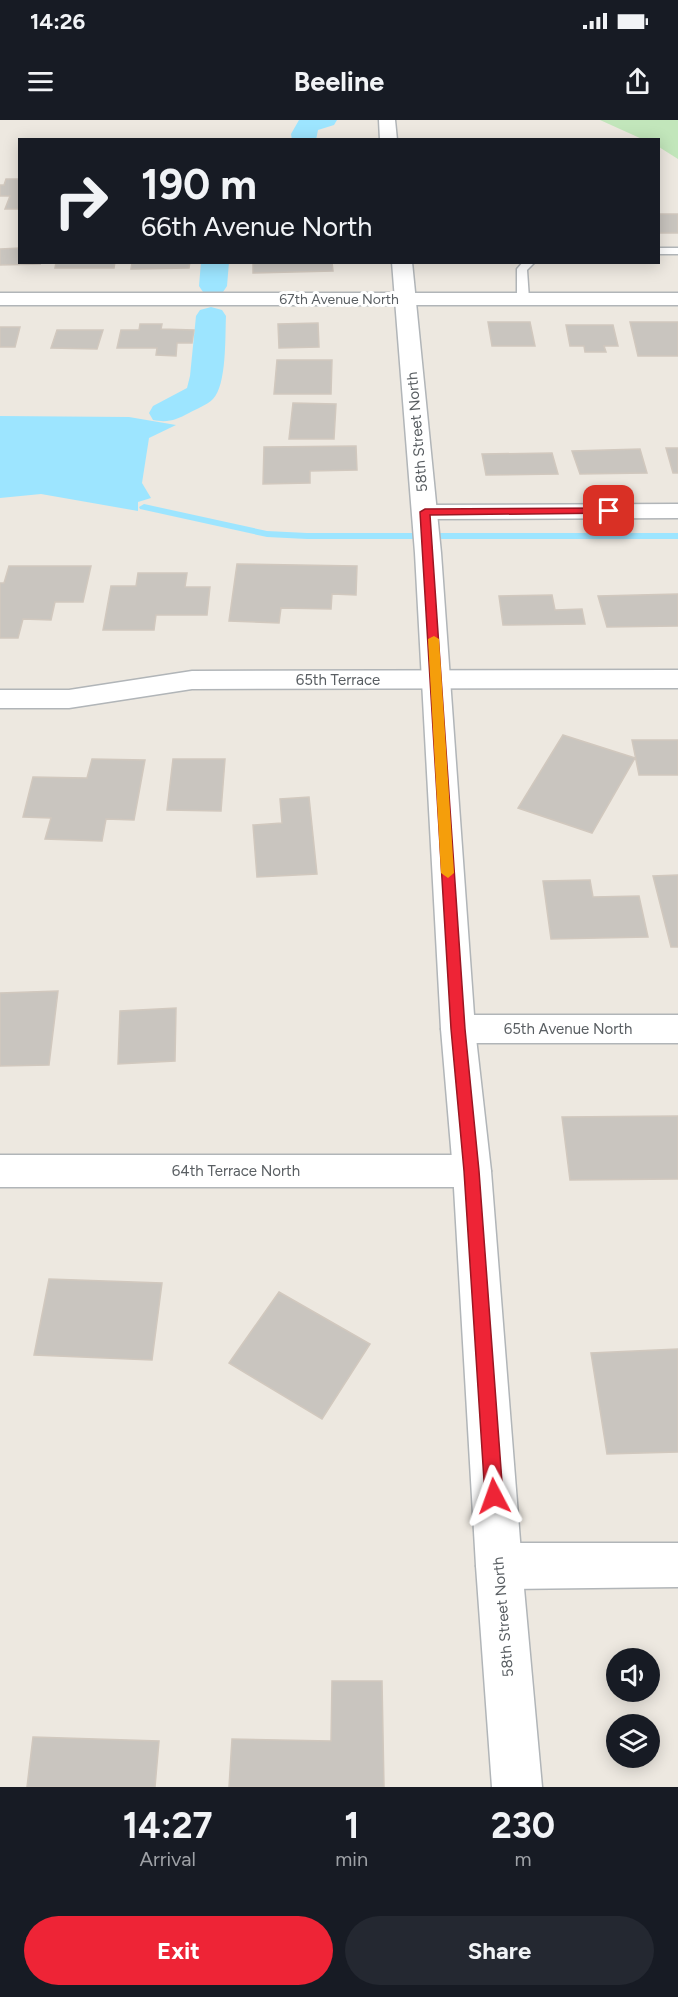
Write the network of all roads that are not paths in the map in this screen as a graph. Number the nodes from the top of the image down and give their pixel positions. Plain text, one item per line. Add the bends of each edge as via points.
1 (660, 251) edge
2 (678, 251) edge
3 (402, 264) edge
4 (527, 264) edge
5 (0, 299) edge
6 (405, 299) junction
7 (523, 299) junction
8 (678, 299) edge
9 (678, 511) edge
10 (426, 529) junction
11 (678, 679) edge
12 (437, 680) junction
13 (0, 699) edge
14 (458, 1029) junction
15 (678, 1029) edge
16 (0, 1171) edge
17 (472, 1171) junction
18 (678, 1564) edge
19 (499, 1566) junction
20 (518, 1787) edge

1 - 2 lane
3 - 6 street, 58th Street North
4 - 7 lane via 522,268
5 - 6 street, 67th Avenue North
6 - 7 street, 67th Avenue North
6 - 10 street, 58th Street North
7 - 8 street, 67th Avenue North
9 - 10 street
10 - 12 street, 58th Street North
11 - 12 street, 65th Terrace
12 - 13 street, 65th Terrace via 192,680 69,699
12 - 14 street, 58th Street North
14 - 15 street, 65th Avenue North
14 - 17 street, 58th Street North
16 - 17 street, 64th Terrace North
17 - 19 street, 58th Street North
18 - 19 street
19 - 20 street, 58th Street North

